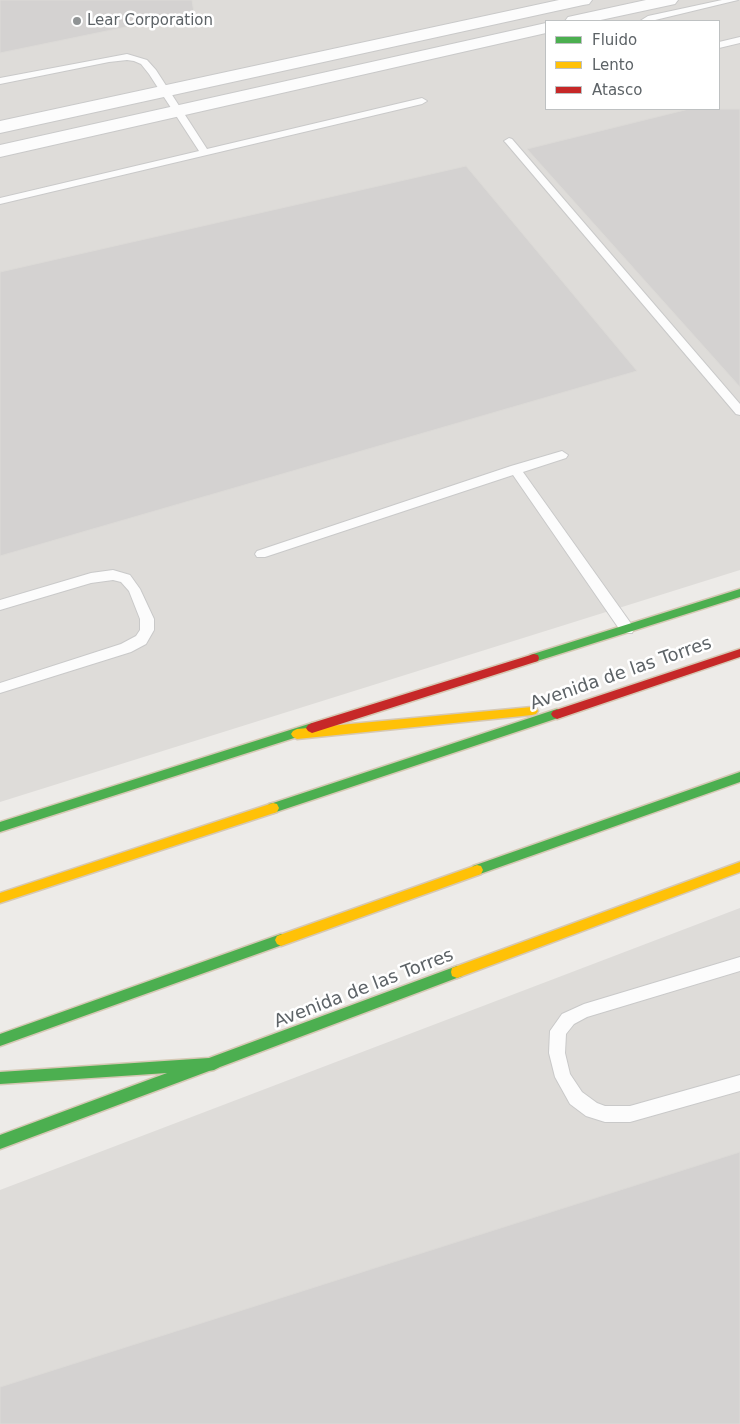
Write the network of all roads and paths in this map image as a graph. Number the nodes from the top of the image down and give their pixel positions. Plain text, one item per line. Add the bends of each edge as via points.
1 (583, 0) edge
2 (669, 0) edge
3 (734, 0) edge
4 (579, 20) edge
5 (646, 20) edge
6 (545, 28) edge
7 (740, 40) edge
8 (720, 45) edge
9 (0, 81) edge
10 (165, 90) junction
11 (422, 101) dead end
12 (178, 111) junction
13 (0, 126) edge
14 (509, 141) dead end
15 (0, 151) edge
16 (204, 152) junction
17 (0, 201) edge
18 (740, 411) edge
19 (562, 455) dead end
20 (516, 469) junction
21 (261, 554) dead end
22 (740, 592) edge
23 (0, 606) edge
24 (627, 629) junction
25 (740, 653) edge
26 (0, 688) edge
27 (584, 706) junction
28 (297, 734) junction
29 (740, 777) edge
30 (0, 827) edge
31 (740, 867) edge
32 (0, 898) edge
33 (740, 964) edge
34 (0, 1040) edge
35 (214, 1064) junction
36 (0, 1078) edge
37 (740, 1083) edge
38 (0, 1142) edge

1 - 10 street
2 - 4 street
3 - 5 lane
6 - 12 street
7 - 8 lane
9 - 10 lane via 127,57 144,62
10 - 12 lane
10 - 13 street
11 - 16 lane
12 - 15 street
12 - 16 lane
14 - 18 lane
16 - 17 lane
19 - 20 lane
20 - 21 lane
20 - 24 lane
22 - 24 main road
23 - 26 lane via 91,578 112,575 125,578 134,589 148,619 148,630 141,640 126,648
24 - 28 main road
25 - 27 main road, Avenida de las Torres
27 - 28 main road
27 - 32 main road, Avenida de las Torres
28 - 30 main road
29 - 34 main road
31 - 35 main road, Avenida de las Torres
33 - 37 lane via 568,1018 558,1031 556,1053 564,1078 576,1098 592,1110 605,1114 630,1114
35 - 36 main road
35 - 38 main road, Avenida de las Torres

